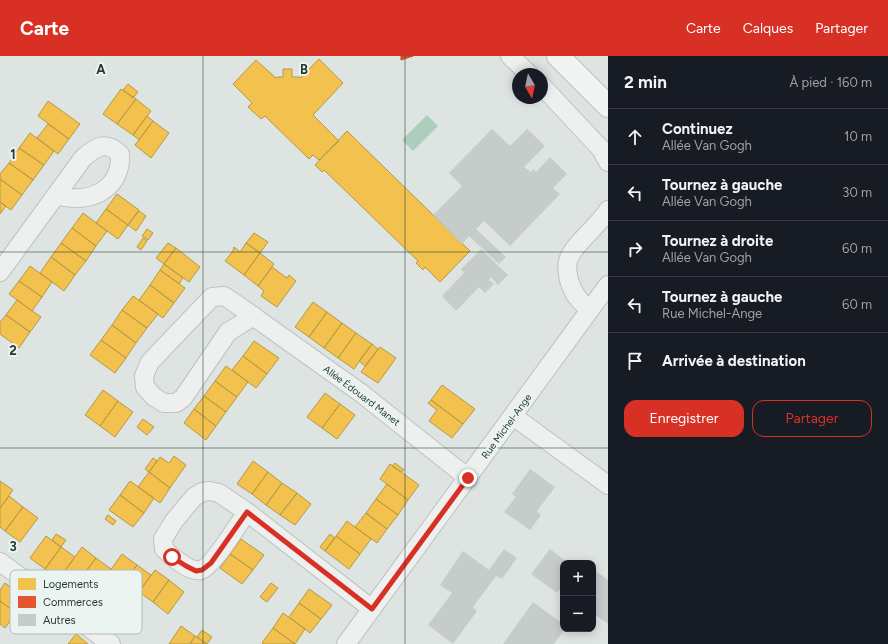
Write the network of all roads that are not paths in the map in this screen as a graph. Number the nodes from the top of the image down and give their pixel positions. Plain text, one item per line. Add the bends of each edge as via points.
1 (510, 56) edge
2 (558, 56) edge
3 (523, 68) edge
4 (548, 92) edge
5 (608, 106) edge
6 (608, 162) edge
7 (56, 195) dead end
8 (608, 210) edge
9 (0, 272) edge
10 (608, 285) edge
11 (590, 310) junction
12 (254, 316) junction
13 (513, 416) junction
14 (468, 478) junction
15 (608, 485) edge
16 (247, 512) junction
17 (0, 562) edge
18 (11, 570) edge
19 (372, 609) junction
20 (97, 634) edge
21 (111, 644) edge
22 (346, 644) edge

1 - 3 street
2 - 5 main road
4 - 6 street via 601,149
7 - 9 street
8 - 11 street via 571,254 567,263 571,288 578,300
10 - 11 street, Rue Michel-Ange
11 - 13 street, Rue Michel-Ange
12 - 12 street, Allée Édouard Manet via 224,296 212,298 150,362 144,376 145,387 164,403 176,403 183,398 228,332
12 - 14 street, Allée Édouard Manet via 361,393
13 - 14 street, Rue Michel-Ange
13 - 15 street
14 - 19 street, Rue Michel-Ange
16 - 16 street via 211,563 202,570 196,571 186,566 164,549 163,539 170,527 194,497 202,492 219,494
16 - 19 street
17 - 18 street
19 - 22 street, Rue Michel-Ange
20 - 21 street

